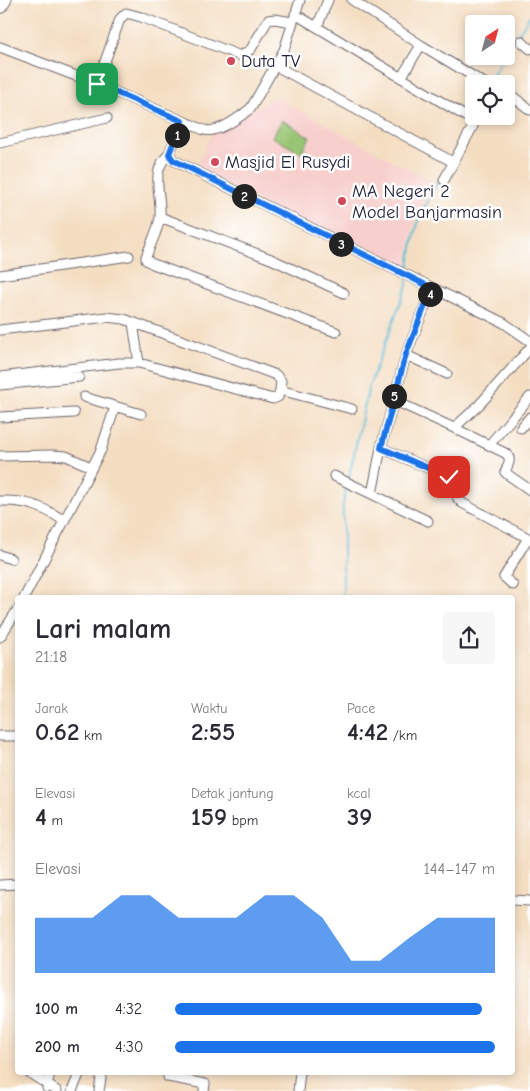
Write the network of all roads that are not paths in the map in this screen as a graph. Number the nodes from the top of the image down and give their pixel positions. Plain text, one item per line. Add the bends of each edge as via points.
1 (4, 0) edge
2 (300, 0) edge
3 (328, 0) edge
4 (352, 0) edge
5 (0, 6) edge
6 (294, 18) junction
7 (317, 27) junction
8 (521, 41) dead end
9 (421, 45) junction
10 (0, 47) edge
11 (530, 49) edge
12 (274, 65) junction
13 (472, 75) edge
14 (401, 78) junction
15 (97, 84) junction
16 (515, 98) edge
17 (530, 110) edge
18 (465, 116) dead end
19 (107, 118) dead end
20 (182, 121) junction
21 (473, 126) dead end
22 (0, 143) edge
23 (169, 154) junction
24 (450, 161) junction
25 (444, 180) dead end
26 (160, 217) junction
27 (129, 256) dead end
28 (0, 275) edge
29 (432, 288) junction
30 (344, 293) dead end
31 (133, 323) junction
32 (0, 330) edge
33 (336, 332) dead end
34 (530, 342) edge
35 (530, 348) edge
36 (406, 354) junction
37 (139, 363) junction
38 (447, 374) dead end
39 (0, 377) edge
40 (79, 377) dead end
41 (0, 385) edge
42 (280, 390) junction
43 (530, 397) edge
44 (84, 398) dead end
45 (393, 400) junction
46 (115, 406) junction
47 (352, 409) dead end
48 (74, 414) dead end
49 (141, 414) dead end
50 (0, 417) edge
51 (530, 417) edge
52 (454, 428) junction
53 (521, 428) dead end
54 (489, 445) junction
55 (381, 448) junction
56 (0, 456) edge
57 (91, 467) junction
58 (334, 476) dead end
59 (530, 490) edge
60 (372, 494) junction
61 (0, 501) edge
62 (63, 520) junction
63 (428, 521) dead end
64 (529, 538) edge
65 (0, 555) edge
66 (11, 559) dead end
67 (513, 585) dead end
68 (26, 595) edge
69 (15, 614) edge
70 (0, 637) edge
71 (0, 736) edge
72 (15, 736) edge
73 (15, 884) edge
74 (0, 885) edge
75 (515, 900) edge
76 (530, 901) edge
77 (32, 1075) edge
78 (49, 1075) edge
79 (79, 1075) edge
80 (102, 1075) edge
81 (168, 1075) edge
82 (300, 1075) edge
83 (47, 1088) edge
84 (57, 1091) edge
85 (72, 1091) edge
86 (99, 1091) edge
87 (204, 1091) edge
88 (298, 1091) edge

1 - 5 main road
2 - 6 street
3 - 7 street
4 - 9 street
6 - 7 street
6 - 12 street via 284,50
6 - 15 street via 268,20 251,49 238,55 126,13 120,19
7 - 14 street
8 - 11 street
9 - 13 street
9 - 14 street
10 - 15 street
12 - 20 street via 250,108 242,115 213,132
12 - 24 street
14 - 18 street
15 - 20 street
16 - 17 street
19 - 22 street
20 - 23 street
21 - 24 street
23 - 26 street via 164,158 158,182
23 - 29 street via 173,160 197,173
24 - 25 street
26 - 30 street via 271,259
26 - 33 street via 146,257 149,262
27 - 28 street
29 - 34 street via 504,323
29 - 36 street
31 - 32 street via 106,317
31 - 37 street
31 - 42 street via 276,375 281,381
35 - 52 street via 480,405
36 - 38 street
36 - 45 street
37 - 39 street
37 - 42 street via 273,399 278,397
40 - 41 street
42 - 47 street
43 - 54 street
44 - 46 street
45 - 52 street
45 - 55 street
46 - 49 street
46 - 57 street via 106,437
48 - 50 street
51 - 53 street
52 - 54 street
54 - 59 street via 510,456 507,474
55 - 60 street
55 - 64 street via 449,477 457,484 458,499 462,503
56 - 57 street via 66,456
57 - 62 street
58 - 60 street
60 - 63 street
61 - 62 street via 28,502
62 - 68 street
64 - 67 street via 504,577
65 - 66 street
69 - 70 street
71 - 72 street
73 - 74 street
75 - 76 street
77 - 83 street
78 - 83 street
79 - 85 street
80 - 86 street
81 - 87 street via 205,1084
82 - 88 street
83 - 84 street

